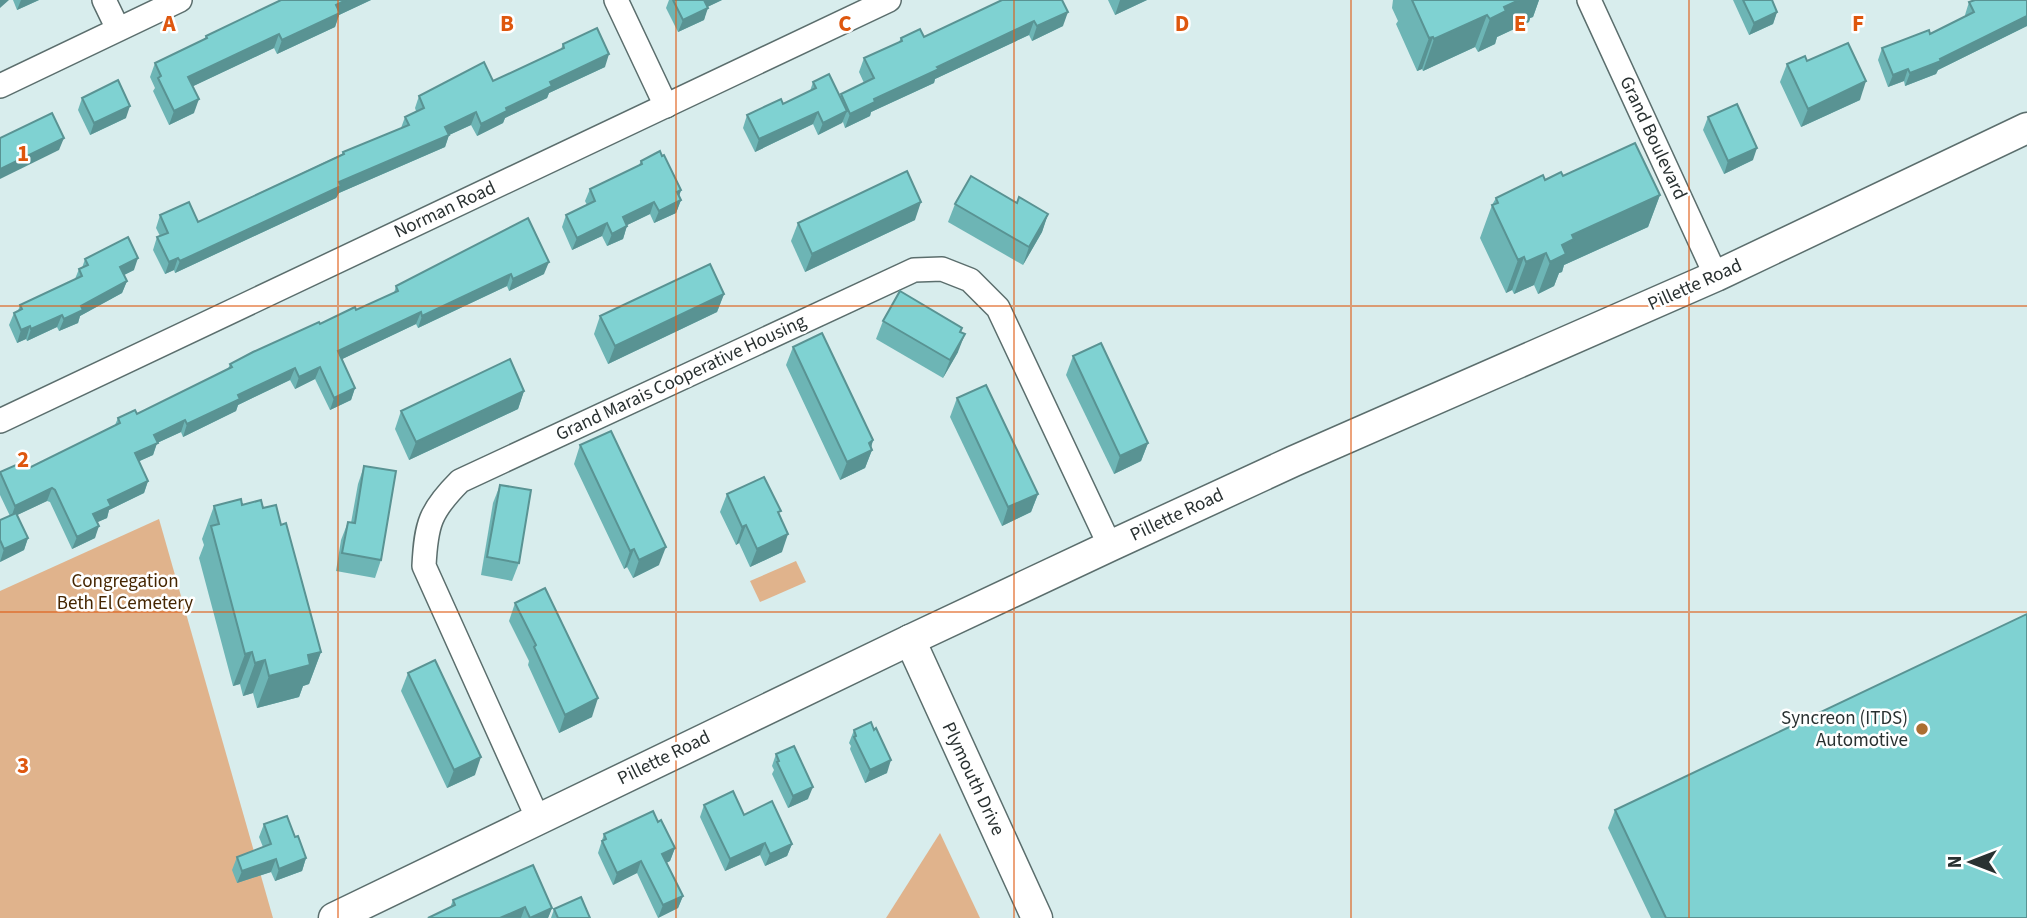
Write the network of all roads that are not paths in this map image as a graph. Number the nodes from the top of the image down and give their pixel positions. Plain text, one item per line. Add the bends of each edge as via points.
1 (104, 0) edge
2 (180, 0) edge
3 (615, 0) edge
4 (889, 0) edge
5 (1589, 0) edge
6 (118, 29) junction
7 (0, 86) edge
8 (666, 106) junction
9 (2027, 128) edge
10 (1716, 276) junction
11 (0, 421) edge
12 (1110, 546) junction
13 (909, 640) junction
14 (538, 819) junction
15 (334, 918) edge
16 (1037, 918) edge

1 - 6 street
2 - 6 street
3 - 8 street
4 - 8 street, Norman Road
5 - 10 street, Grand Boulevard
6 - 7 street
8 - 11 street, Norman Road
9 - 10 street, Pillette Road
10 - 12 street, Pillette Road
12 - 13 street, Pillette Road
12 - 14 street, Grand Marais Cooperative Housing via 998,308 970,280 943,269 914,270 460,481 437,504 425,534 424,566
13 - 14 street, Pillette Road
13 - 16 street, Plymouth Drive
14 - 15 street, Pillette Road

